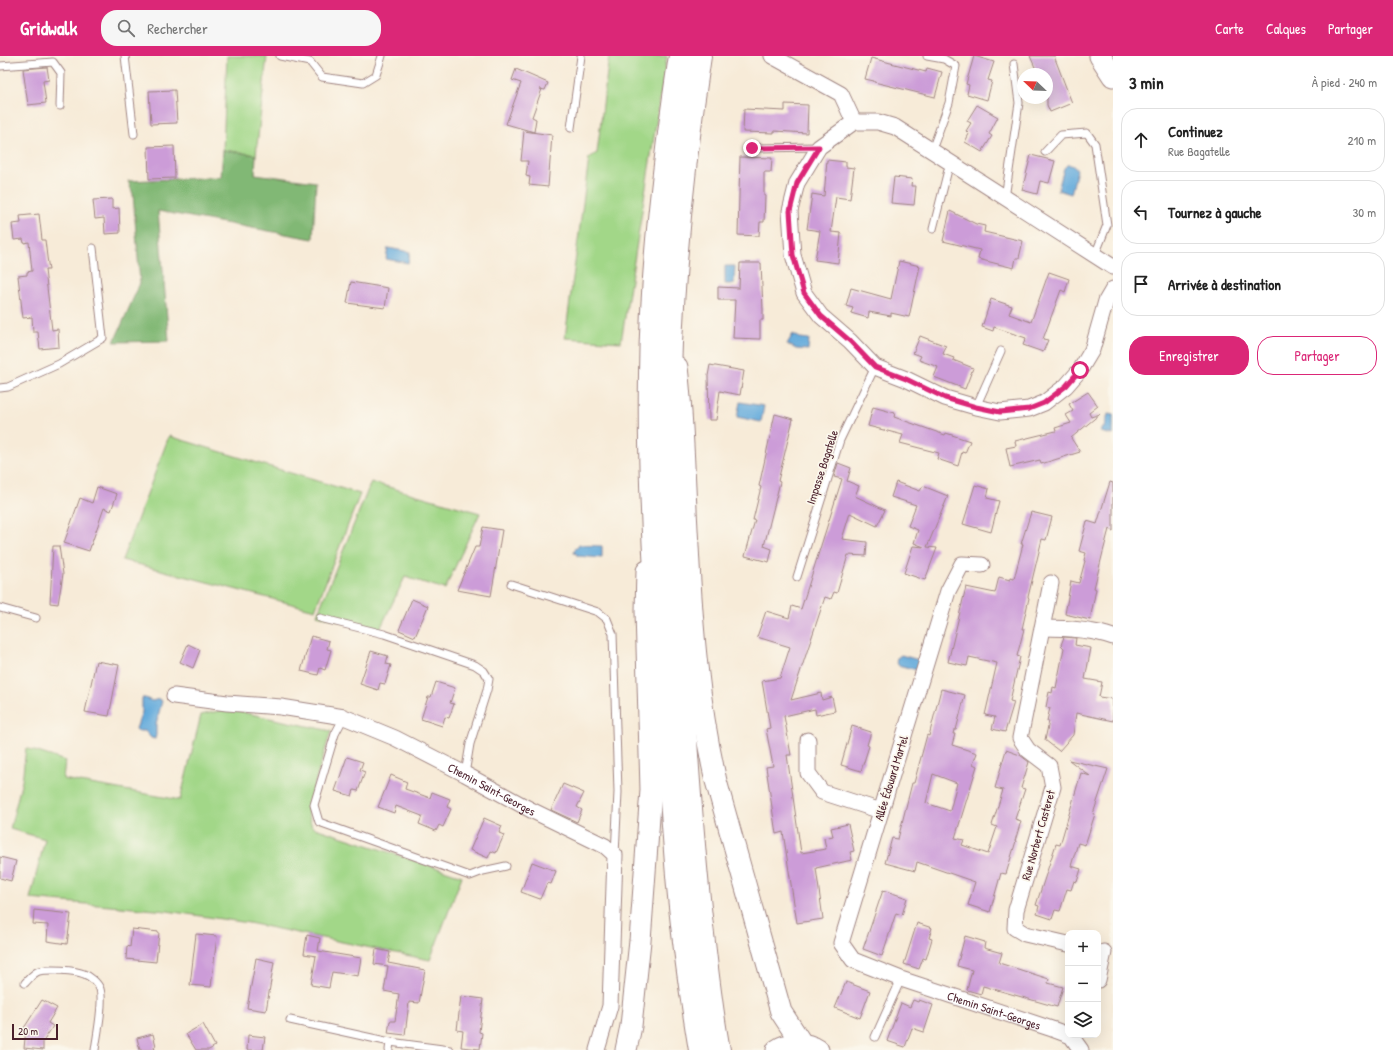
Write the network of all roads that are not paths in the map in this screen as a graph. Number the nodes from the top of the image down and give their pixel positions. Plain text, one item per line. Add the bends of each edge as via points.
1 (125, 56) edge
2 (280, 56) edge
3 (382, 56) edge
4 (581, 56) edge
5 (680, 56) edge
6 (700, 56) edge
7 (772, 56) edge
8 (927, 56) edge
9 (1100, 56) edge
10 (788, 60) edge
11 (1014, 64) dead end
12 (0, 66) edge
13 (1113, 76) edge
14 (60, 106) dead end
15 (854, 122) junction
16 (570, 128) dead end
17 (134, 134) dead end
18 (819, 147) junction
19 (752, 148) dead end
20 (932, 150) junction
21 (1045, 152) dead end
22 (950, 162) junction
23 (1005, 198) junction
24 (933, 229) dead end
25 (93, 248) dead end
26 (1095, 256) junction
27 (1113, 268) edge
28 (1113, 289) edge
29 (671, 318) junction
30 (1001, 351) dead end
31 (875, 367) junction
32 (0, 388) edge
33 (976, 407) junction
34 (650, 438) junction
35 (982, 565) dead end
36 (797, 577) dead end
37 (1051, 583) dead end
38 (511, 584) dead end
39 (0, 608) edge
40 (36, 618) dead end
41 (320, 618) dead end
42 (1042, 628) junction
43 (1113, 637) edge
44 (174, 696) dead end
45 (344, 717) junction
46 (808, 740) dead end
47 (465, 774) junction
48 (881, 811) junction
49 (615, 855) junction
50 (506, 866) dead end
51 (1065, 943) edge
52 (1105, 951) edge
53 (1101, 968) edge
54 (902, 979) junction
55 (25, 983) dead end
56 (290, 1020) dead end
57 (875, 1036) dead end
58 (1085, 1038) edge
59 (390, 1046) edge
60 (810, 1047) edge
61 (95, 1050) edge
62 (450, 1050) edge
63 (597, 1050) edge
64 (626, 1050) edge
65 (700, 1050) edge
66 (719, 1050) edge
67 (777, 1050) edge
68 (1082, 1050) edge

1 - 17 lane
2 - 3 lane via 310,62 322,77 363,83 376,75
4 - 16 lane
5 - 34 main road via 660,208 650,366
6 - 29 main road via 677,238
7 - 10 street
8 - 20 lane via 944,59 956,66 949,103
9 - 13 main road
10 - 15 street via 842,94
11 - 23 lane via 1019,103
12 - 14 lane via 53,62 61,73
15 - 18 street
15 - 20 street via 878,122 895,127
18 - 19 lane
18 - 31 street via 797,183 790,211 793,255 808,299 821,316
20 - 22 street
21 - 26 lane via 1061,135 1086,133 1095,144 1107,225
22 - 23 street
22 - 24 lane
23 - 26 street
25 - 32 lane via 103,338 59,364 8,387
26 - 27 street
28 - 33 street via 1106,301 1092,350 1066,386 1044,403 1029,409 1000,412
29 - 60 main road via 682,408 694,647 707,743 781,1012
29 - 66 main road via 669,451 687,754 697,882
30 - 33 lane
31 - 33 street via 945,398
31 - 36 lane, Impasse Bagatelle via 840,440
34 - 64 main road via 646,611 651,790 639,948
34 - 65 main road via 657,606 678,885 686,961
35 - 48 street, Allée Édouard Martel via 962,564 948,590
37 - 42 street
38 - 49 lane via 598,612 607,619 613,634 618,792
39 - 40 lane
41 - 47 lane via 384,634 475,665 484,671 489,679 487,690 470,744
42 - 43 street via 1103,633
42 - 51 street, Rue Norbert Casteret via 1020,738 1028,750 1049,766 1053,787 1016,910 1015,928 1025,934
44 - 45 street, Chemin Saint-Georges via 281,707
45 - 47 street, Chemin Saint-Georges via 395,738
45 - 50 lane via 335,734 314,805 319,822 470,876
46 - 48 street via 808,773 822,792
47 - 49 street, Chemin Saint-Georges via 605,846
48 - 54 street, Allée Édouard Martel via 841,943 853,960
49 - 63 street via 610,1006
52 - 53 street
54 - 57 lane
54 - 68 street, Chemin Saint-Georges via 1052,1028 1071,1036
55 - 61 lane via 36,972 45,970 84,974 94,981 100,988 101,1001
56 - 59 lane
58 - 68 street
59 - 62 lane
60 - 67 main road via 791,1044

